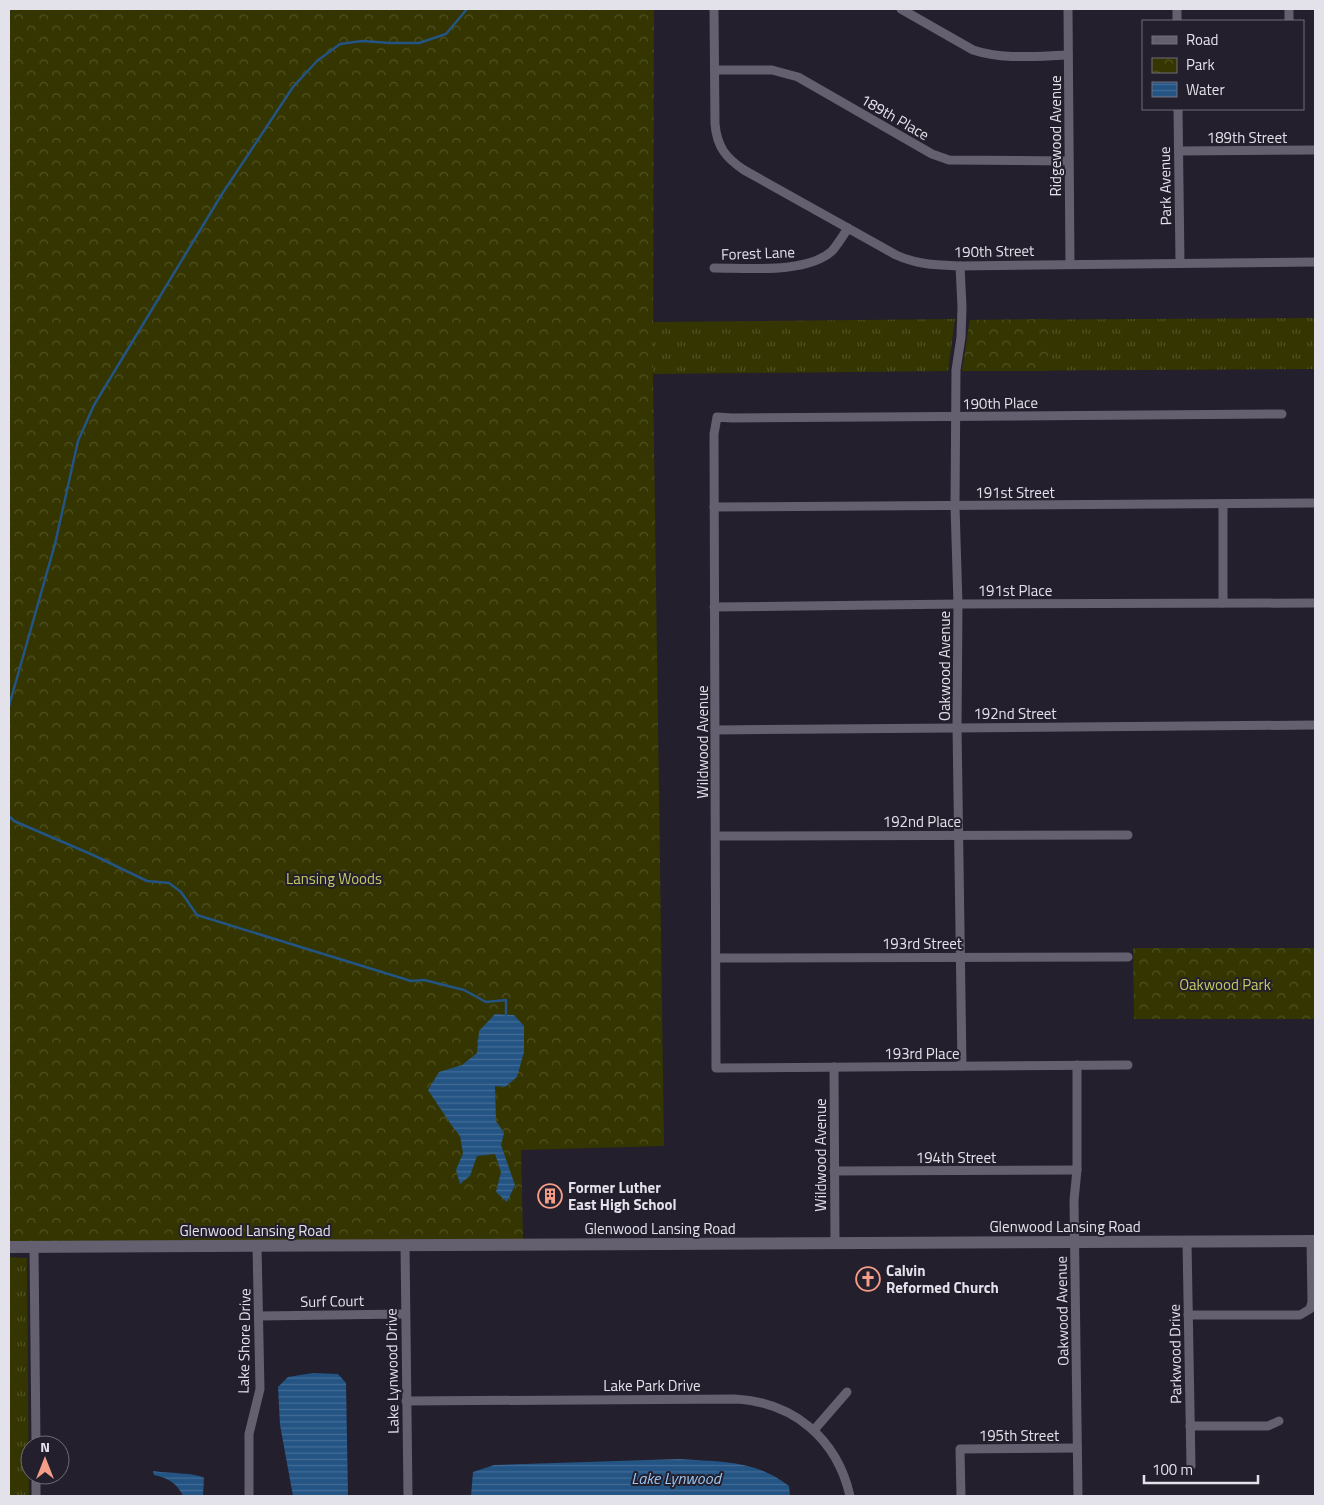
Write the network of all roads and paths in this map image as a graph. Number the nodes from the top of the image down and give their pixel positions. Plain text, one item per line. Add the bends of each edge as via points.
1 (714, 9) edge
2 (901, 9) edge
3 (1068, 9) edge
4 (1068, 56) junction
5 (714, 70) junction
6 (1178, 110) edge
7 (1315, 150) edge
8 (1179, 151) junction
9 (1069, 161) junction
10 (848, 228) junction
11 (1315, 262) edge
12 (1180, 263) junction
13 (1070, 264) junction
14 (960, 266) junction
15 (714, 268) dead end
16 (1282, 414) dead end
17 (717, 417) joint
18 (956, 417) junction
19 (1315, 503) edge
20 (1223, 504) junction
21 (955, 506) junction
22 (714, 507) junction
23 (1223, 603) junction
24 (1315, 603) edge
25 (958, 604) junction
26 (714, 607) junction
27 (1315, 725) edge
28 (957, 727) junction
29 (716, 730) junction
30 (1128, 834) dead end
31 (958, 835) junction
32 (716, 836) junction
33 (1128, 956) dead end
34 (960, 957) junction
35 (716, 958) junction
36 (1077, 1065) junction
37 (1128, 1065) dead end
38 (962, 1066) junction
39 (834, 1067) junction
40 (716, 1068) joint
41 (1077, 1170) junction
42 (834, 1171) junction
43 (1314, 1241) edge
44 (1075, 1242) junction
45 (1187, 1242) junction
46 (835, 1243) junction
47 (405, 1245) junction
48 (257, 1246) junction
49 (9, 1247) edge
50 (34, 1247) junction
51 (404, 1314) junction
52 (1188, 1315) junction
53 (260, 1316) junction
54 (847, 1392) dead end
55 (406, 1401) junction
56 (1279, 1421) dead end
57 (1190, 1426) junction
58 (814, 1430) junction
59 (36, 1435) edge
60 (1078, 1448) junction
61 (1191, 1466) dead end
62 (250, 1496) edge
63 (408, 1496) edge
64 (850, 1496) edge
65 (961, 1496) edge
66 (1078, 1496) edge

1 - 5 street
2 - 4 street via 980,53
3 - 4 street, Ridgewood Avenue
4 - 9 street, Ridgewood Avenue
5 - 9 street, 189th Place via 772,70 798,77 932,154 949,160
5 - 10 street, 190th Street via 716,133 723,150 736,164
6 - 8 street, Park Avenue
7 - 8 street, 189th Street
8 - 12 street, Park Avenue
9 - 13 street, Ridgewood Avenue
10 - 14 street, 190th Street via 907,260 927,265
10 - 15 street, Forest Lane via 831,251 809,264
11 - 12 street, 190th Street
12 - 13 street, 190th Street
13 - 14 street, 190th Street
14 - 18 street, Oakwood Avenue via 962,308 956,370
16 - 18 street, 190th Place
17 - 18 street, 190th Place
17 - 22 street, Wildwood Avenue
18 - 21 street, Oakwood Avenue
19 - 20 street, 191st Street
20 - 21 street, 191st Street
20 - 23 street
21 - 22 street, 191st Street
21 - 25 street, Oakwood Avenue
22 - 26 street, Wildwood Avenue
23 - 24 street, 191st Place
23 - 25 street, 191st Place
25 - 26 street, 191st Place
25 - 28 street, Oakwood Avenue
26 - 29 street, Wildwood Avenue
27 - 28 street, 192nd Street
28 - 29 street, 192nd Street
28 - 31 street, Oakwood Avenue
29 - 32 street, Wildwood Avenue
30 - 31 street, 192nd Place
31 - 32 street, 192nd Place
31 - 34 street, Oakwood Avenue
32 - 35 street, Wildwood Avenue
33 - 34 street, 193rd Street
34 - 35 street, 193rd Street
34 - 38 street, Oakwood Avenue
35 - 40 street, Wildwood Avenue
36 - 37 street, 193rd Place
36 - 38 street, 193rd Place
36 - 41 street, Oakwood Avenue
38 - 39 street, 193rd Place
39 - 40 street, 193rd Place
39 - 42 street, Wildwood Avenue
41 - 42 street, 194th Street
41 - 44 street, Oakwood Avenue
42 - 46 street, Wildwood Avenue
43 - 45 main road, Glenwood Lansing Road
43 - 52 street via 1310,1309 1300,1314
44 - 45 main road, Glenwood Lansing Road
44 - 46 main road, Glenwood Lansing Road
44 - 60 street, Oakwood Avenue
45 - 52 street, Parkwood Drive
46 - 47 main road, Glenwood Lansing Road
47 - 48 main road, Glenwood Lansing Road
47 - 51 street, Lake Lynwood Drive
48 - 50 main road, Glenwood Lansing Road
48 - 53 street, Lake Shore Drive
49 - 50 main road, Glenwood Lansing Road
50 - 59 street
51 - 53 street, Surf Court
51 - 55 street, Lake Lynwood Drive
52 - 57 street, Parkwood Drive
53 - 62 street, Lake Shore Drive via 260,1389 249,1434
54 - 58 street
55 - 58 street, Lake Park Drive via 745,1399 785,1410
55 - 63 street, Lake Lynwood Drive
56 - 57 street via 1268,1426
57 - 61 street, Parkwood Drive
58 - 64 street, Lake Park Drive via 837,1460
60 - 65 street, 195th Street via 960,1449
60 - 66 street, Oakwood Avenue

